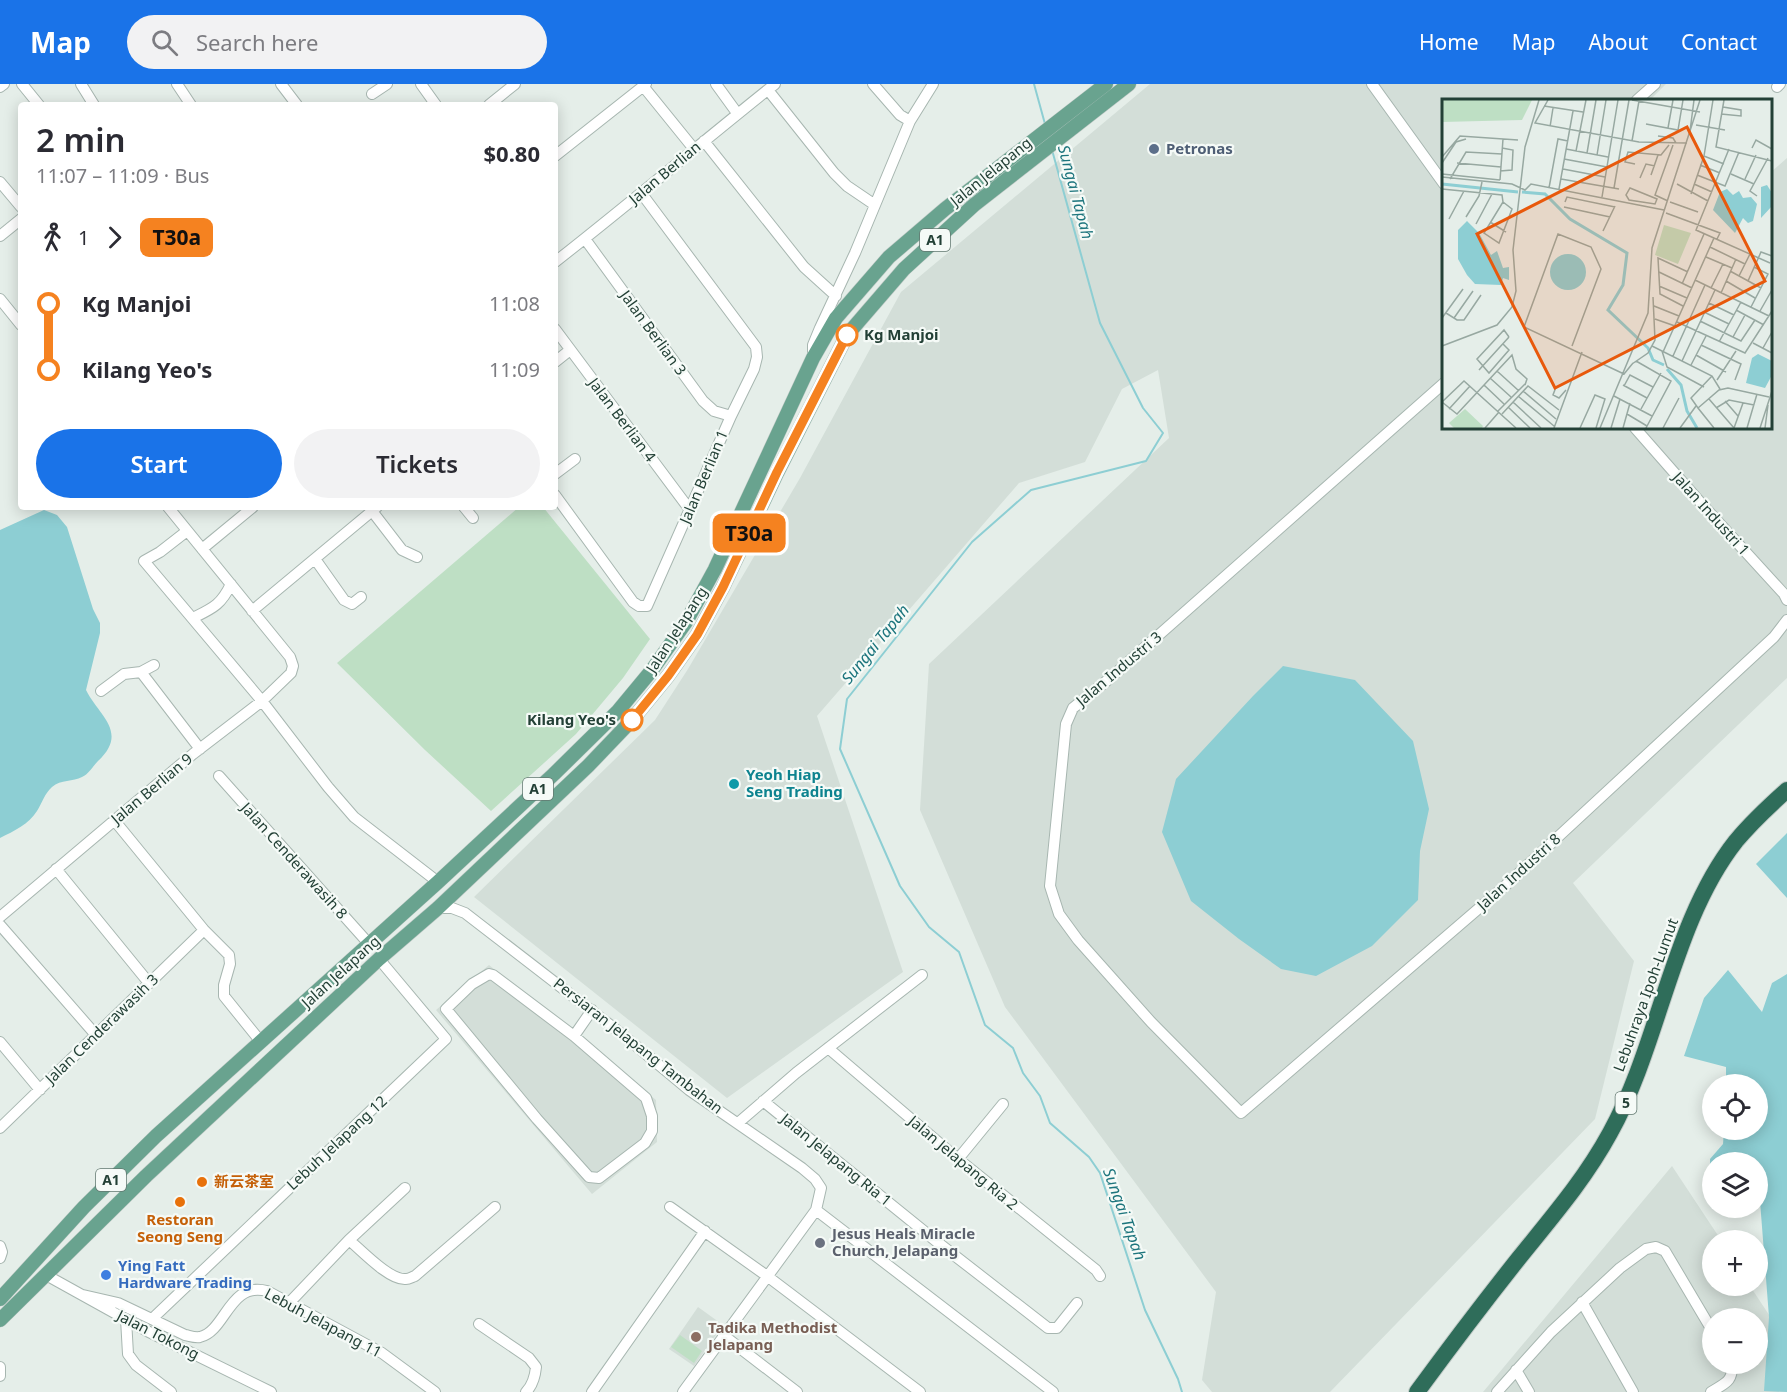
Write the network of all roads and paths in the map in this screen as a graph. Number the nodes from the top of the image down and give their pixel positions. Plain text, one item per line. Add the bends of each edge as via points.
1 (4, 84) edge
2 (22, 84) edge
3 (81, 84) edge
4 (177, 84) edge
5 (281, 84) edge
6 (387, 84) edge
7 (421, 84) edge
8 (515, 84) edge
9 (716, 84) edge
10 (873, 84) edge
11 (933, 84) edge
12 (1106, 84) edge
13 (1129, 84) edge
14 (1372, 84) edge
15 (1655, 84) edge
16 (644, 85) edge
17 (0, 87) edge
18 (771, 87) edge
19 (372, 94) dead end
20 (1638, 99) edge
21 (37, 102) edge
22 (92, 102) edge
23 (189, 102) edge
24 (295, 102) edge
25 (434, 102) edge
26 (493, 102) edge
27 (738, 113) junction
28 (910, 121) junction
29 (704, 141) junction
30 (694, 149) junction
31 (558, 154) edge
32 (0, 182) edge
33 (1442, 183) edge
34 (642, 194) junction
35 (18, 203) edge
36 (875, 206) junction
37 (18, 221) edge
38 (0, 236) edge
39 (585, 239) junction
40 (558, 260) edge
41 (836, 296) junction
42 (856, 296) junction
43 (0, 299) edge
44 (18, 318) edge
45 (558, 333) edge
46 (847, 335) junction
47 (570, 350) junction
48 (813, 358) junction
49 (558, 360) edge
50 (1442, 384) edge
51 (731, 416) junction
52 (1636, 429) edge
53 (575, 459) dead end
54 (558, 472) edge
55 (558, 499) edge
56 (170, 510) edge
57 (249, 510) edge
58 (373, 510) edge
59 (375, 510) edge
60 (467, 510) edge
61 (690, 510) junction
62 (473, 518) dead end
63 (187, 531) junction
64 (202, 549) junction
65 (417, 557) dead end
66 (315, 560) junction
67 (231, 584) junction
68 (361, 597) dead end
69 (1787, 600) edge
70 (252, 611) junction
71 (193, 618) junction
72 (1787, 620) edge
73 (154, 665) dead end
74 (141, 672) junction
75 (100, 691) dead end
76 (262, 701) junction
77 (200, 749) junction
78 (219, 776) dead end
79 (1787, 790) edge
80 (114, 820) junction
81 (56, 869) junction
82 (438, 882) junction
83 (459, 888) junction
84 (438, 908) junction
85 (465, 913) junction
86 (0, 916) edge
87 (0, 925) edge
88 (204, 930) junction
89 (370, 945) junction
90 (379, 959) junction
91 (922, 975) dead end
92 (149, 983) junction
93 (446, 1009) junction
94 (592, 1010) junction
95 (432, 1021) junction
96 (95, 1034) junction
97 (574, 1036) junction
98 (0, 1042) edge
99 (261, 1042) junction
100 (828, 1048) junction
101 (40, 1090) junction
102 (763, 1101) junction
103 (1003, 1104) dead end
104 (1241, 1113) joint
105 (738, 1123) junction
106 (0, 1128) edge
107 (198, 1128) junction
108 (156, 1136) junction
109 (958, 1159) junction
110 (146, 1176) junction
111 (405, 1188) dead end
112 (495, 1207) dead end
113 (670, 1207) dead end
114 (816, 1210) junction
115 (705, 1230) junction
116 (349, 1239) junction
117 (0, 1246) edge
118 (0, 1258) edge
119 (46, 1275) junction
120 (767, 1276) junction
121 (1100, 1276) dead end
122 (83, 1295) junction
123 (0, 1299) edge
124 (290, 1302) junction
125 (1582, 1302) junction
126 (1077, 1303) dead end
127 (1702, 1313) edge
128 (126, 1319) junction
129 (152, 1319) junction
130 (0, 1320) edge
131 (479, 1324) dead end
132 (723, 1335) junction
133 (0, 1367) edge
134 (1516, 1370) junction
135 (1732, 1374) edge
136 (0, 1376) edge
137 (255, 1389) edge
138 (171, 1392) edge
139 (272, 1392) edge
140 (435, 1392) edge
141 (526, 1392) edge
142 (592, 1392) edge
143 (684, 1392) edge
144 (797, 1392) edge
145 (920, 1392) edge
146 (1053, 1392) edge
147 (1417, 1392) edge
148 (1497, 1392) edge
149 (1529, 1392) edge
150 (1634, 1392) edge
151 (1710, 1392) edge

1 - 17 street
2 - 21 street
3 - 22 street
4 - 23 street
5 - 24 street
6 - 19 street
7 - 25 street
8 - 26 street
9 - 27 street
10 - 28 street
11 - 28 street
12 - 42 main road, Jalan Jelapang / A1 via 945,208 889,257
13 - 46 main road, Jalan Jelapang / A1 via 974,205 904,269
14 - 33 street
15 - 20 street
16 - 30 street
16 - 31 street
18 - 27 street, Jalan Berlian
18 - 36 street via 834,173
27 - 29 street, Jalan Berlian
28 - 36 street
29 - 30 street, Jalan Berlian
29 - 41 street via 804,267
30 - 34 street, Jalan Berlian
32 - 35 street
34 - 39 street, Jalan Berlian
34 - 51 street, Jalan Berlian 1 via 756,347 754,369
36 - 41 street
37 - 38 street
39 - 40 street, Jalan Berlian
39 - 51 street, Jalan Berlian 3 via 703,401 714,411
41 - 48 street via 813,345
42 - 46 main road via 844,321
42 - 48 main road, Jalan Jelapang / A1 via 836,318
43 - 44 street
45 - 47 street, Jalan Berlian 4
46 - 48 main road via 831,340
46 - 83 main road, Jalan Jelapang / A1 via 723,587 676,666 588,766
47 - 49 street
47 - 61 street, Jalan Berlian 4
48 - 82 main road, Jalan Jelapang / A1 via 715,568 686,622 652,670 586,743
50 - 104 street, Jalan Industri 3 via 1073,708 1066,724 1050,886 1059,914 1151,1022
51 - 61 street, Jalan Berlian 1
52 - 69 street, Jalan Industri 1
53 - 54 street
55 - 61 street, Jalan Berlian 1 via 639,606 647,606
56 - 63 street
57 - 64 street
58 - 66 street
59 - 65 street via 402,550
60 - 62 street
63 - 64 street
63 - 71 street via 144,561
64 - 67 street
66 - 68 street via 344,600 355,603
66 - 70 street
67 - 70 street
67 - 71 street via 216,607
70 - 76 street, Jalan Berlian 9 via 293,666
71 - 76 street
72 - 104 street, Jalan Industri 8 via 1774,637 1506,885
73 - 74 street
74 - 75 street via 124,674
74 - 77 street
76 - 77 street, Jalan Berlian 9
76 - 82 street via 354,817
77 - 80 street, Jalan Berlian 9
78 - 89 street, Jalan Cenderawasih 8
79 - 147 highway, Lebuhraya Ipoh-Lumut / 5 via 1736,842 1715,874 1689,927 1624,1107 1595,1160
80 - 81 street, Jalan Berlian 9
80 - 88 street
81 - 86 street, Jalan Berlian 9
81 - 92 street
82 - 89 main road, Jalan Jelapang / A1
83 - 84 main road, Jalan Jelapang / A1
83 - 85 street via 458,899
84 - 85 street, Persiaran Jelapang Tambahan
84 - 90 main road, Jalan Jelapang / A1
85 - 94 street, Persiaran Jelapang Tambahan
87 - 96 street
88 - 92 street, Jalan Cenderawasih 3
88 - 99 street via 229,955 224,996
89 - 99 main road, Jalan Jelapang / A1
90 - 95 street, Lebuh Jelapang 12
90 - 107 main road, Jalan Jelapang / A1
91 - 100 street
92 - 96 street, Jalan Cenderawasih 3
93 - 95 street
93 - 97 street via 489,974
93 - 97 street via 589,1177 599,1178 645,1143 652,1131 652,1116 646,1098
94 - 97 street
94 - 105 street, Persiaran Jelapang Tambahan via 689,1090
95 - 129 street, Lebuh Jelapang 12 via 446,1039
96 - 101 street, Jalan Cenderawasih 3
98 - 101 street
99 - 108 main road, Jalan Jelapang / A1
100 - 102 street
100 - 109 street, Jalan Jelapang Ria 2
101 - 106 street, Jalan Cenderawasih 3
102 - 105 street
102 - 126 street, Jalan Jelapang Ria 1 via 1048,1328 1057,1328
103 - 109 street
105 - 114 street, Persiaran Jelapang Tambahan via 815,1179 821,1188
107 - 108 main road via 171,1140
107 - 110 main road, Jalan Jelapang / A1
108 - 110 main road via 159,1152
108 - 123 main road, Jalan Jelapang / A1
109 - 121 street, Jalan Jelapang Ria 2
110 - 119 main road, Jalan Jelapang / A1
111 - 116 street
112 - 116 street via 406,1280 394,1277
113 - 115 street
114 - 120 street
114 - 146 street
115 - 120 street
115 - 142 street
116 - 124 street
117 - 118 street
119 - 122 street, Jalan Tokong
119 - 130 main road, Jalan Jelapang / A1
120 - 132 street
120 - 145 street
122 - 128 street, Jalan Tokong
122 - 129 street via 118,1303
124 - 129 street, Lebuh Jelapang 11 via 258,1288 249,1290 207,1334 197,1338
124 - 140 street, Lebuh Jelapang 11 via 382,1353
125 - 127 street via 1637,1255 1656,1247 1665,1251
125 - 134 street
125 - 150 street
128 - 137 street, Jalan Tokong
128 - 138 street via 128,1354
131 - 141 street via 536,1367 535,1378
132 - 143 street
132 - 144 street
133 - 136 street
134 - 148 street
134 - 149 street
135 - 151 street via 1727,1382
137 - 139 street, Jalan Tokong

